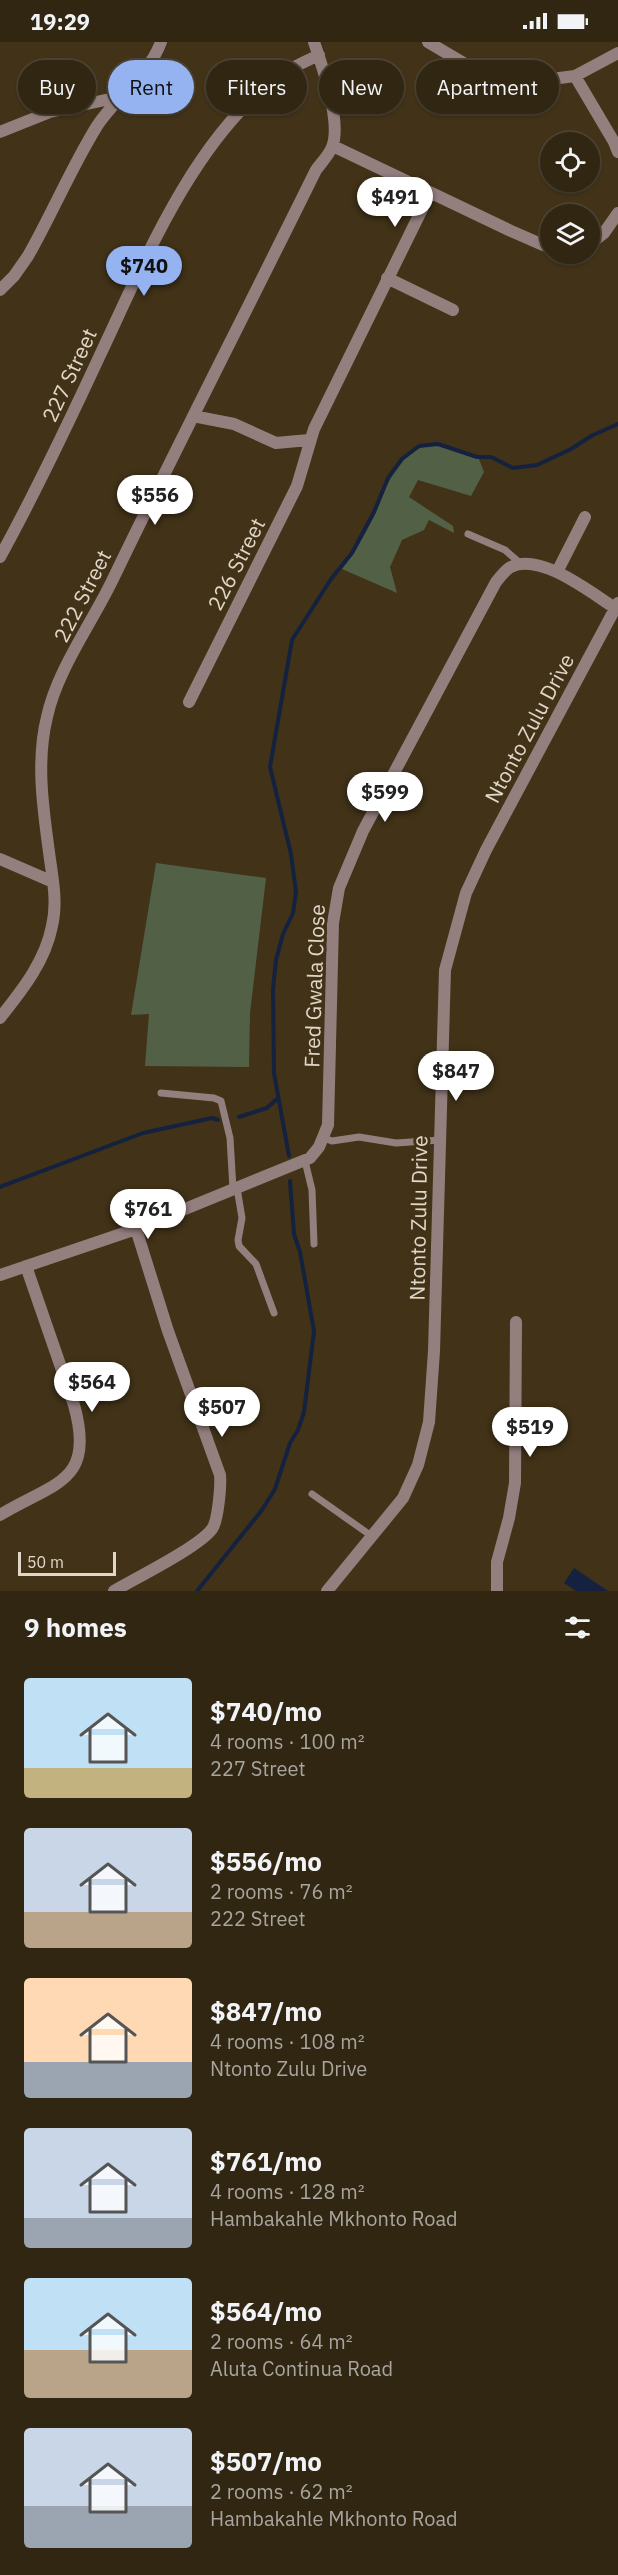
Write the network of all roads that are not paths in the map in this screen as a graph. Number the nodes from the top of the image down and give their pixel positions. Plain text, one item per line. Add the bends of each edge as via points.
1 (161, 42) edge
2 (314, 42) edge
3 (428, 42) edge
4 (618, 53) edge
5 (319, 56) junction
6 (151, 60) edge
7 (575, 76) junction
8 (108, 99) edge
9 (108, 112) edge
10 (0, 132) edge
11 (333, 146) junction
12 (618, 152) edge
13 (430, 193) junction
14 (618, 213) edge
15 (600, 235) edge
16 (540, 244) edge
17 (387, 278) junction
18 (0, 290) edge
19 (453, 310) dead end
20 (193, 416) junction
21 (309, 440) junction
22 (585, 517) dead end
23 (468, 534) dead end
24 (0, 557) edge
25 (521, 564) junction
26 (557, 572) junction
27 (616, 605) edge
28 (189, 702) dead end
29 (0, 859) edge
30 (53, 882) junction
31 (0, 995) edge
32 (13, 1001) junction
33 (0, 1018) edge
34 (161, 1093) dead end
35 (324, 1138) junction
36 (440, 1140) junction
37 (302, 1162) junction
38 (235, 1188) junction
39 (136, 1229) junction
40 (314, 1244) dead end
41 (26, 1266) junction
42 (0, 1275) edge
43 (274, 1313) dead end
44 (516, 1322) dead end
45 (312, 1494) dead end
46 (0, 1515) edge
47 (373, 1537) junction
48 (114, 1591) edge
49 (327, 1591) edge
50 (497, 1591) edge

1 - 6 street
2 - 5 street
3 - 7 street via 477,71 503,79 536,81
4 - 7 street
5 - 11 street via 332,104
5 - 24 street, 227 Street via 291,69 254,98 205,154 185,184 38,488
7 - 12 street
8 - 10 street via 50,112
9 - 18 street via 28,256
11 - 13 street
11 - 20 street, 222 Street via 316,170
13 - 16 street
13 - 17 street, 226 Street
14 - 15 street
17 - 19 street
17 - 21 street, 226 Street
20 - 21 street via 234,424 276,443
20 - 30 street, 222 Street via 56,688 46,718 42,789
21 - 28 street, 226 Street via 297,486
22 - 26 street
23 - 25 lane via 505,550
25 - 26 street via 535,563
25 - 35 street, Fred Gwala Close via 509,568 496,582 363,831 339,888 333,923 328,1125
26 - 27 street
27 - 36 street, Ntonto Zulu Drive via 466,893 445,970
29 - 30 street
30 - 32 street, 222 Street via 52,926 44,952
31 - 32 street
32 - 33 street, 222 Street
34 - 38 lane via 221,1101 230,1138
35 - 36 lane via 332,1141 359,1137 396,1143
35 - 37 street, Fred Gwala Close
36 - 47 street, Ntonto Zulu Drive via 429,1422 412,1481 393,1514
37 - 38 street, Fred Gwala Close
37 - 40 lane via 312,1190
38 - 39 street, Fred Gwala Close
38 - 43 lane via 243,1224 238,1240 256,1264
39 - 41 street, Fred Gwala Close
39 - 48 street via 220,1475 221,1493 213,1528 194,1544
41 - 42 street, Fred Gwala Close
41 - 46 street via 74,1405 82,1447 75,1466 59,1484
44 - 50 street via 515,1483 497,1562
45 - 47 lane
47 - 49 street, Ntonto Zulu Drive

